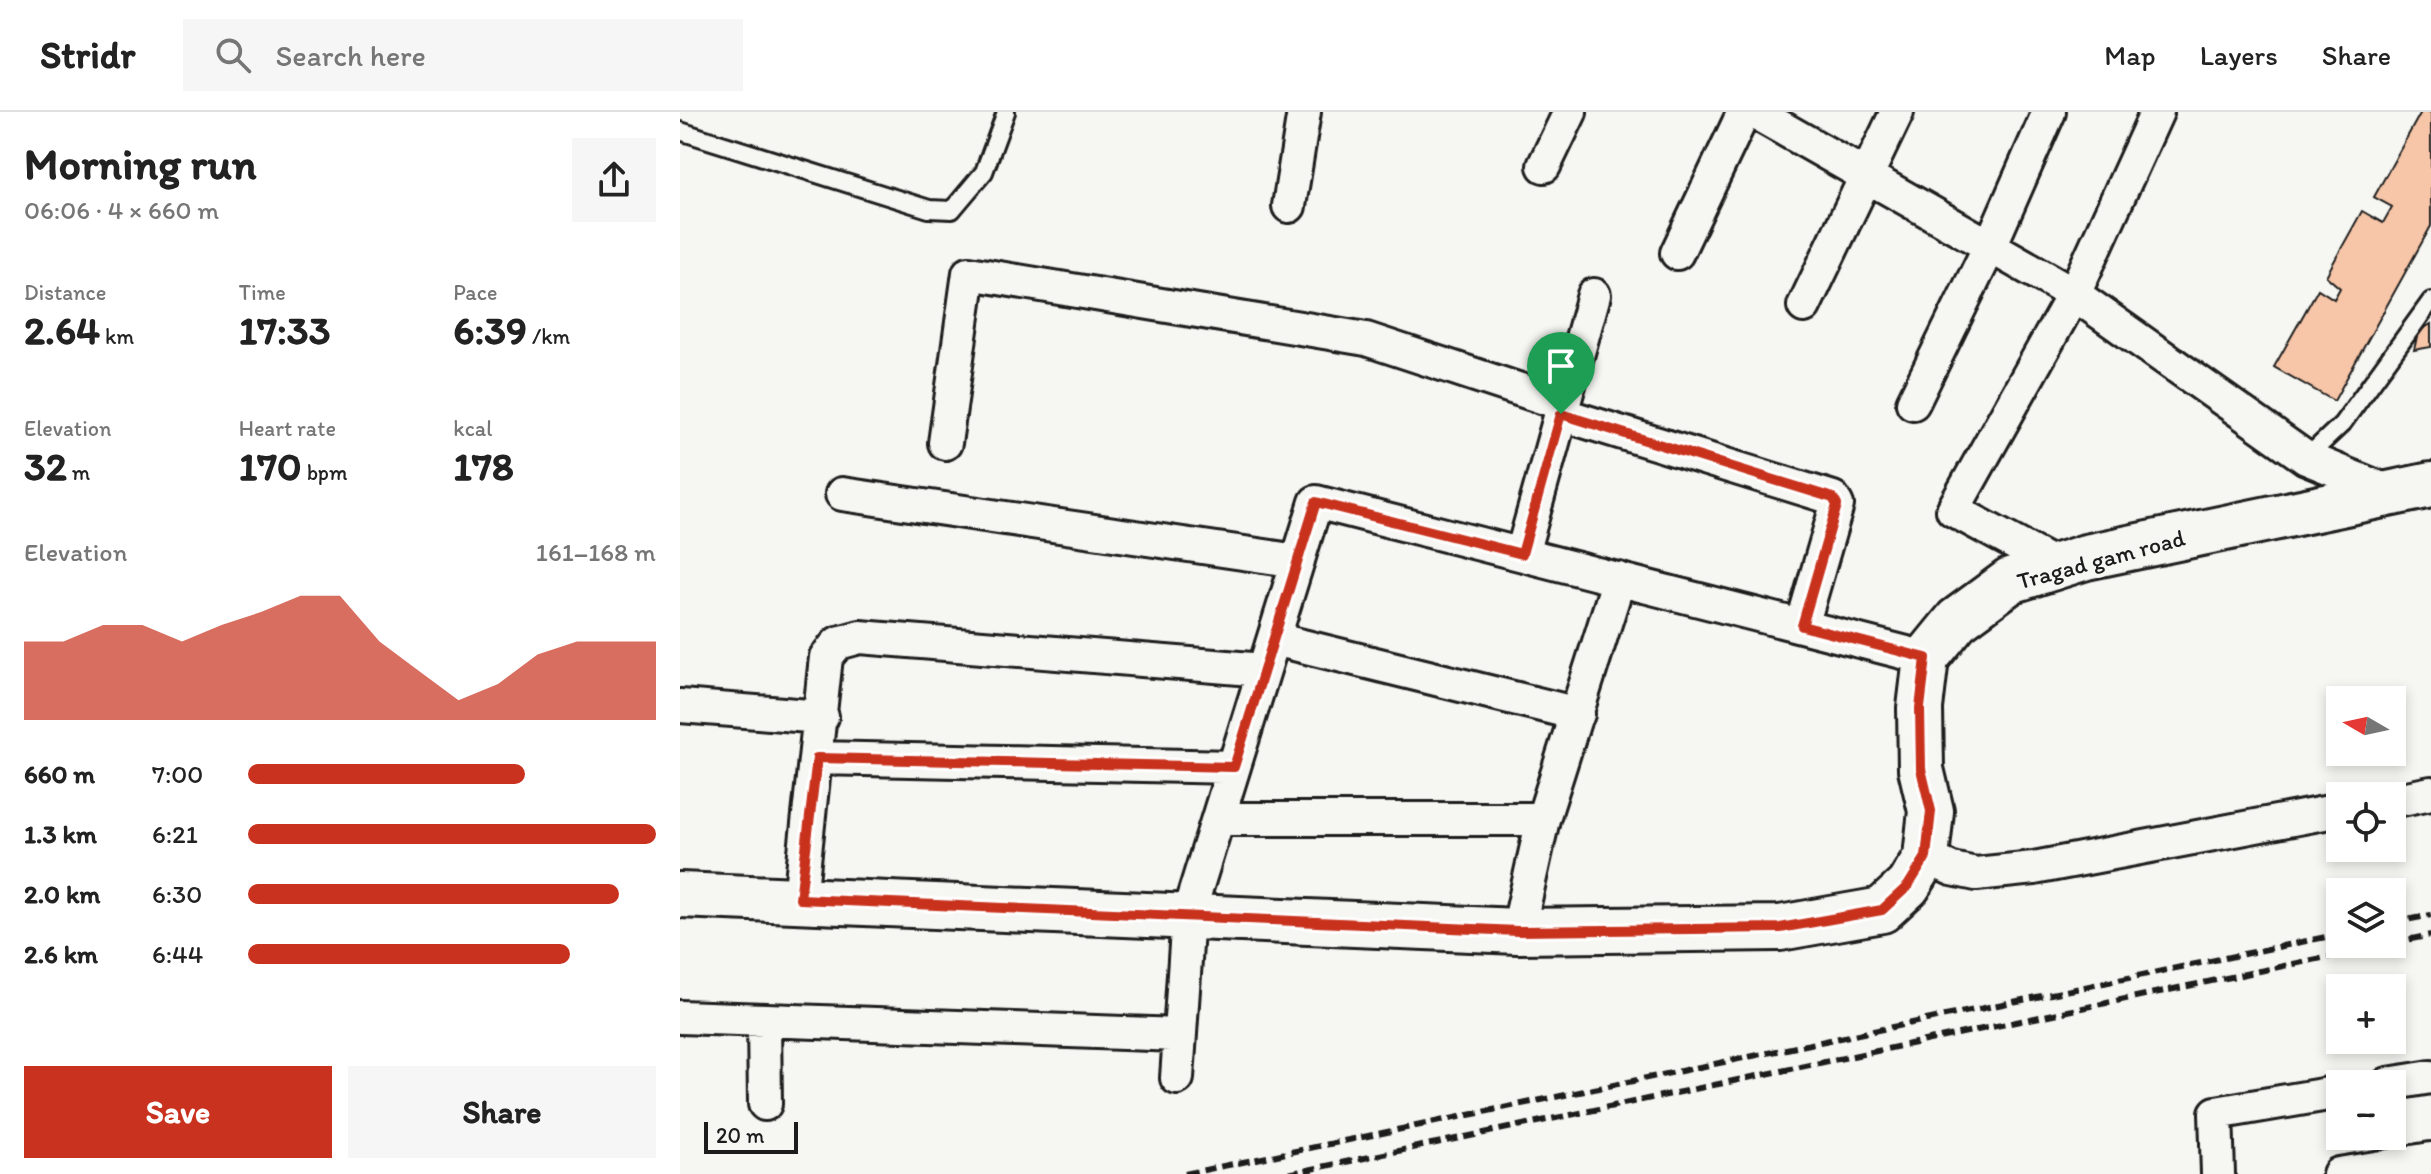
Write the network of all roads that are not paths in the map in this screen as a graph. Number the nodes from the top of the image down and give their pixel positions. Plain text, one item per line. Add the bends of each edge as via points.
1 (1006, 112) edge
2 (1304, 112) edge
3 (1570, 112) edge
4 (1744, 112) edge
5 (1754, 112) edge
6 (1897, 112) edge
7 (2049, 112) edge
8 (2157, 112) edge
9 (680, 131) edge
10 (1544, 166) dead end
11 (1869, 175) junction
12 (1289, 206) dead end
13 (1991, 244) junction
14 (1677, 253) dead end
15 (2074, 294) junction
16 (1594, 295) dead end
17 (2431, 301) edge
18 (1804, 306) dead end
19 (1913, 403) dead end
20 (1562, 409) junction
21 (945, 443) dead end
22 (2306, 458) junction
23 (2412, 489) edge
24 (842, 494) dead end
25 (1522, 554) junction
26 (1298, 561) junction
27 (2057, 566) junction
28 (1619, 579) junction
29 (1802, 626) junction
30 (1274, 639) junction
31 (1926, 658) junction
32 (1264, 670) junction
33 (680, 706) edge
34 (1578, 714) junction
35 (822, 717) junction
36 (817, 758) junction
37 (1234, 767) junction
38 (2431, 793) edge
39 (2406, 798) edge
40 (2326, 813) edge
41 (1218, 819) junction
42 (1543, 819) junction
43 (1926, 857) junction
44 (680, 895) edge
45 (800, 899) junction
46 (1188, 915) junction
47 (1518, 931) junction
48 (680, 1017) edge
49 (764, 1020) junction
50 (1179, 1035) junction
51 (2431, 1077) edge
52 (1177, 1078) dead end
53 (2406, 1081) edge
54 (2326, 1094) edge
55 (765, 1104) dead end
56 (2431, 1159) edge
57 (2218, 1174) edge
58 (2339, 1174) edge

1 - 9 lane via 984,172 952,210 929,209
2 - 12 street
3 - 10 street
4 - 14 street
5 - 11 street
6 - 11 street
7 - 13 street
8 - 15 street
11 - 13 street
11 - 18 street
13 - 15 street
13 - 19 street
15 - 22 street
15 - 27 street via 1953,510
16 - 20 street
17 - 22 lane via 2342,424
20 - 21 street via 1366,339 969,273
20 - 25 street
20 - 29 street via 1833,498 1837,505
22 - 23 street
23 - 27 street, Tragad gam road
24 - 26 street
25 - 26 street via 1316,502
25 - 28 street
26 - 30 street
27 - 31 street, Tragad gam road via 2010,581 1957,620
28 - 29 street
28 - 34 street
29 - 31 street
30 - 32 street
30 - 34 street
31 - 43 street via 1920,708 1921,769 1931,811
32 - 35 street via 860,637 838,643 826,657
32 - 37 street
33 - 35 street
34 - 42 street
35 - 36 street
36 - 37 street
36 - 45 street
37 - 41 street
38 - 39 street
40 - 43 street via 2034,868 1976,874
41 - 42 street
41 - 46 street
42 - 47 street
43 - 47 street via 1908,886 1882,910 1780,928
44 - 45 street
45 - 46 street
46 - 47 street
46 - 50 street
48 - 49 street
49 - 50 street
49 - 55 street
50 - 52 street
51 - 53 street
54 - 57 street via 2216,1113
56 - 58 street

